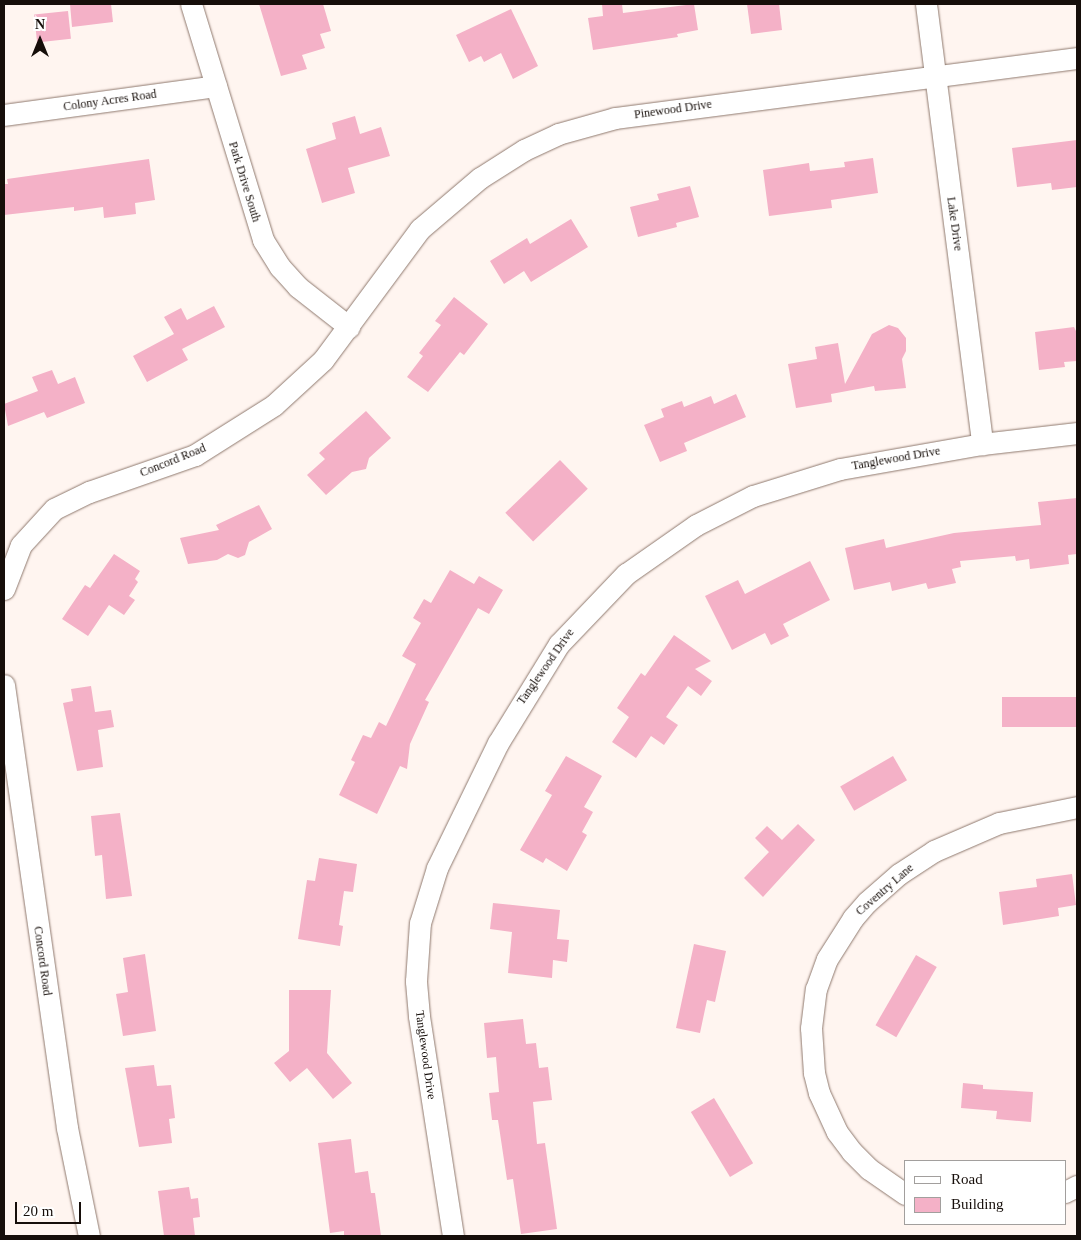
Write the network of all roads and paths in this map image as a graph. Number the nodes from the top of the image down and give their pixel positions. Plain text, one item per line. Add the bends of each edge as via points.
1 (191, 4) edge
2 (926, 4) edge
3 (1077, 58) edge
4 (934, 76) junction
5 (216, 86) junction
6 (4, 115) edge
7 (349, 327) junction
8 (1077, 433) edge
9 (982, 444) junction
10 (4, 589) edge
11 (4, 685) edge
12 (1077, 807) edge
13 (904, 1193) edge
14 (89, 1236) edge
15 (453, 1236) edge

1 - 5 street, Park Drive South
2 - 4 street, Lake Drive
3 - 4 street, Pinewood Drive
4 - 7 street, Pinewood Drive via 615,118 558,134 487,173 420,229
4 - 9 street, Lake Drive
5 - 6 street, Colony Acres Road
5 - 7 street, Park Drive South via 263,240 298,287
7 - 10 street, Concord Road via 308,375 236,431 195,455 89,492 49,512 21,545
8 - 9 street, Tanglewood Drive
9 - 15 street, Tanglewood Drive via 840,469 774,489 724,510 662,547 606,592 559,644 531,685 498,742 437,868 417,937 419,1016
11 - 14 street, Concord Road via 54,1041
12 - 13 street, Coventry Lane via 999,823 934,851 867,902 827,959 816,989 810,1028 819,1093 837,1132 852,1152 869,1169

